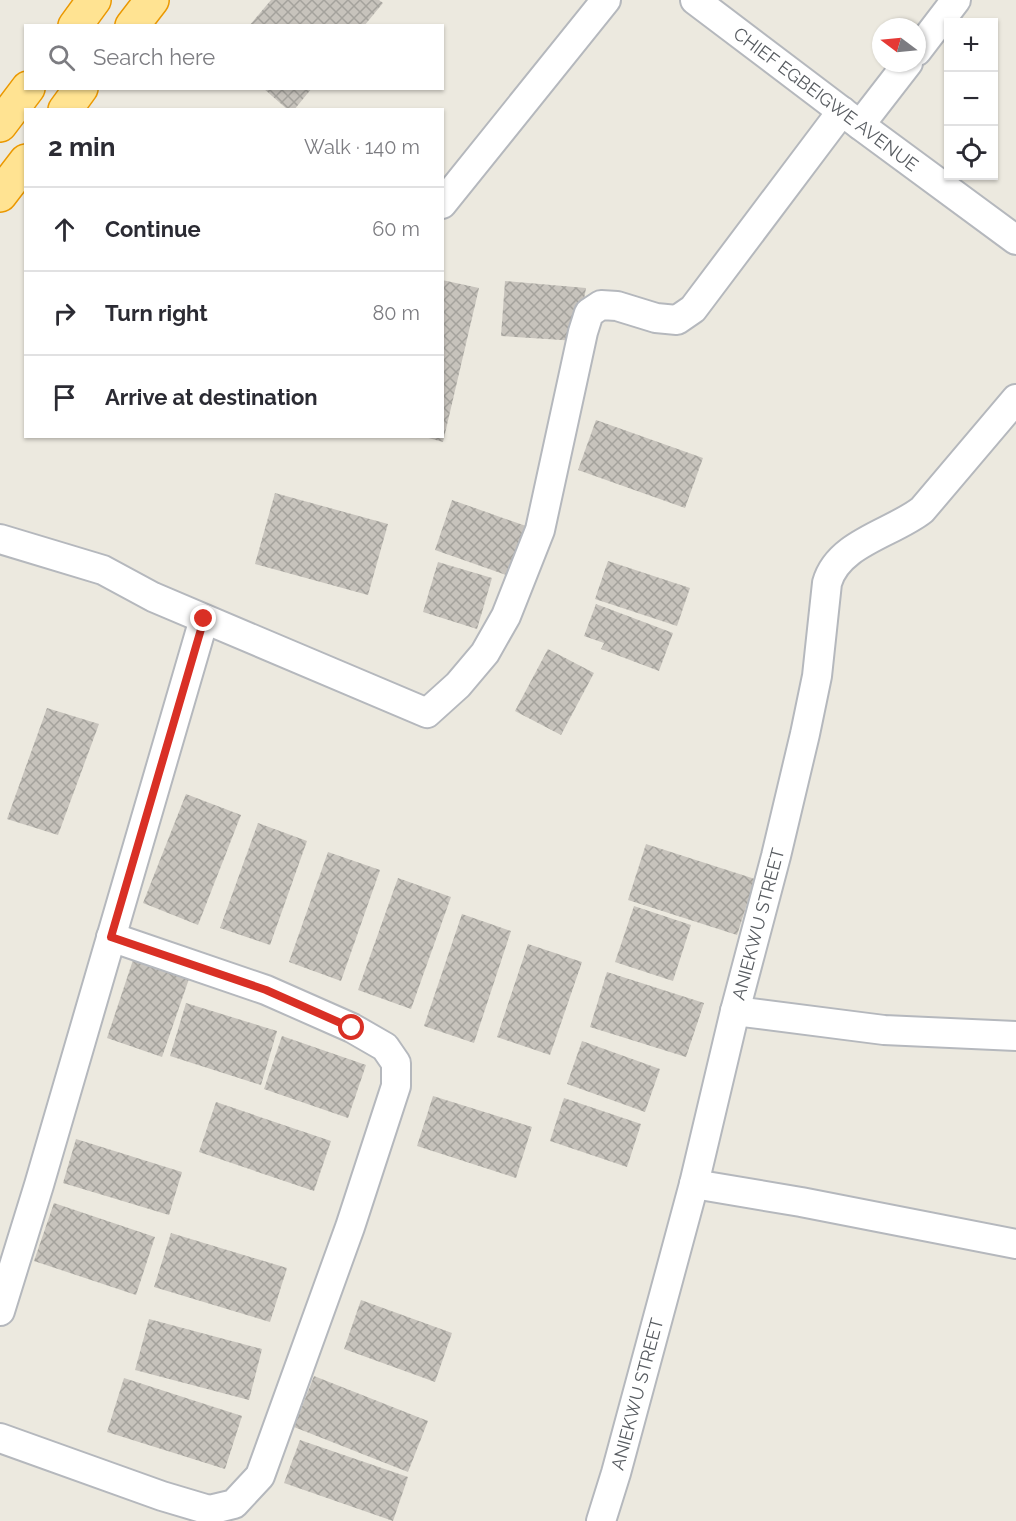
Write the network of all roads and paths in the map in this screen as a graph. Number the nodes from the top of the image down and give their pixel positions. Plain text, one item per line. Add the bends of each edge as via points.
1 (94, 0) edge
2 (152, 0) edge
3 (606, 0) edge
4 (695, 0) edge
5 (956, 0) edge
6 (76, 24) edge
7 (134, 24) edge
8 (926, 39) edge
9 (899, 72) edge
10 (26, 90) edge
11 (80, 90) edge
12 (66, 108) edge
13 (851, 118) junction
14 (0, 125) edge
15 (24, 164) edge
16 (0, 195) edge
17 (444, 202) edge
18 (1016, 240) edge
19 (1016, 399) edge
20 (0, 539) edge
21 (204, 619) junction
22 (111, 937) junction
23 (735, 1011) junction
24 (1016, 1036) edge
25 (694, 1184) junction
26 (1016, 1244) edge
27 (0, 1311) edge
28 (0, 1438) edge
29 (601, 1521) edge

1 - 6 highway
2 - 7 highway
3 - 17 street
4 - 13 street, CHIEF EGBEIGWE AVENUE
5 - 8 street
9 - 13 street
10 - 14 highway
11 - 12 highway
13 - 18 street, CHIEF EGBEIGWE AVENUE
13 - 21 street via 693,309 677,320 617,306 601,306 589,313 540,530 506,616 485,653 427,713
15 - 16 highway
19 - 23 street, ANIEKWU STREET via 922,510 910,520 862,542 830,572 817,676 805,734
20 - 21 street via 103,570
21 - 22 street
22 - 27 street
22 - 28 street via 266,990 352,1028 385,1047 396,1063 396,1086 260,1476 234,1504 209,1510
23 - 24 street via 884,1030
23 - 25 street, ANIEKWU STREET
25 - 26 street
25 - 29 street, ANIEKWU STREET

